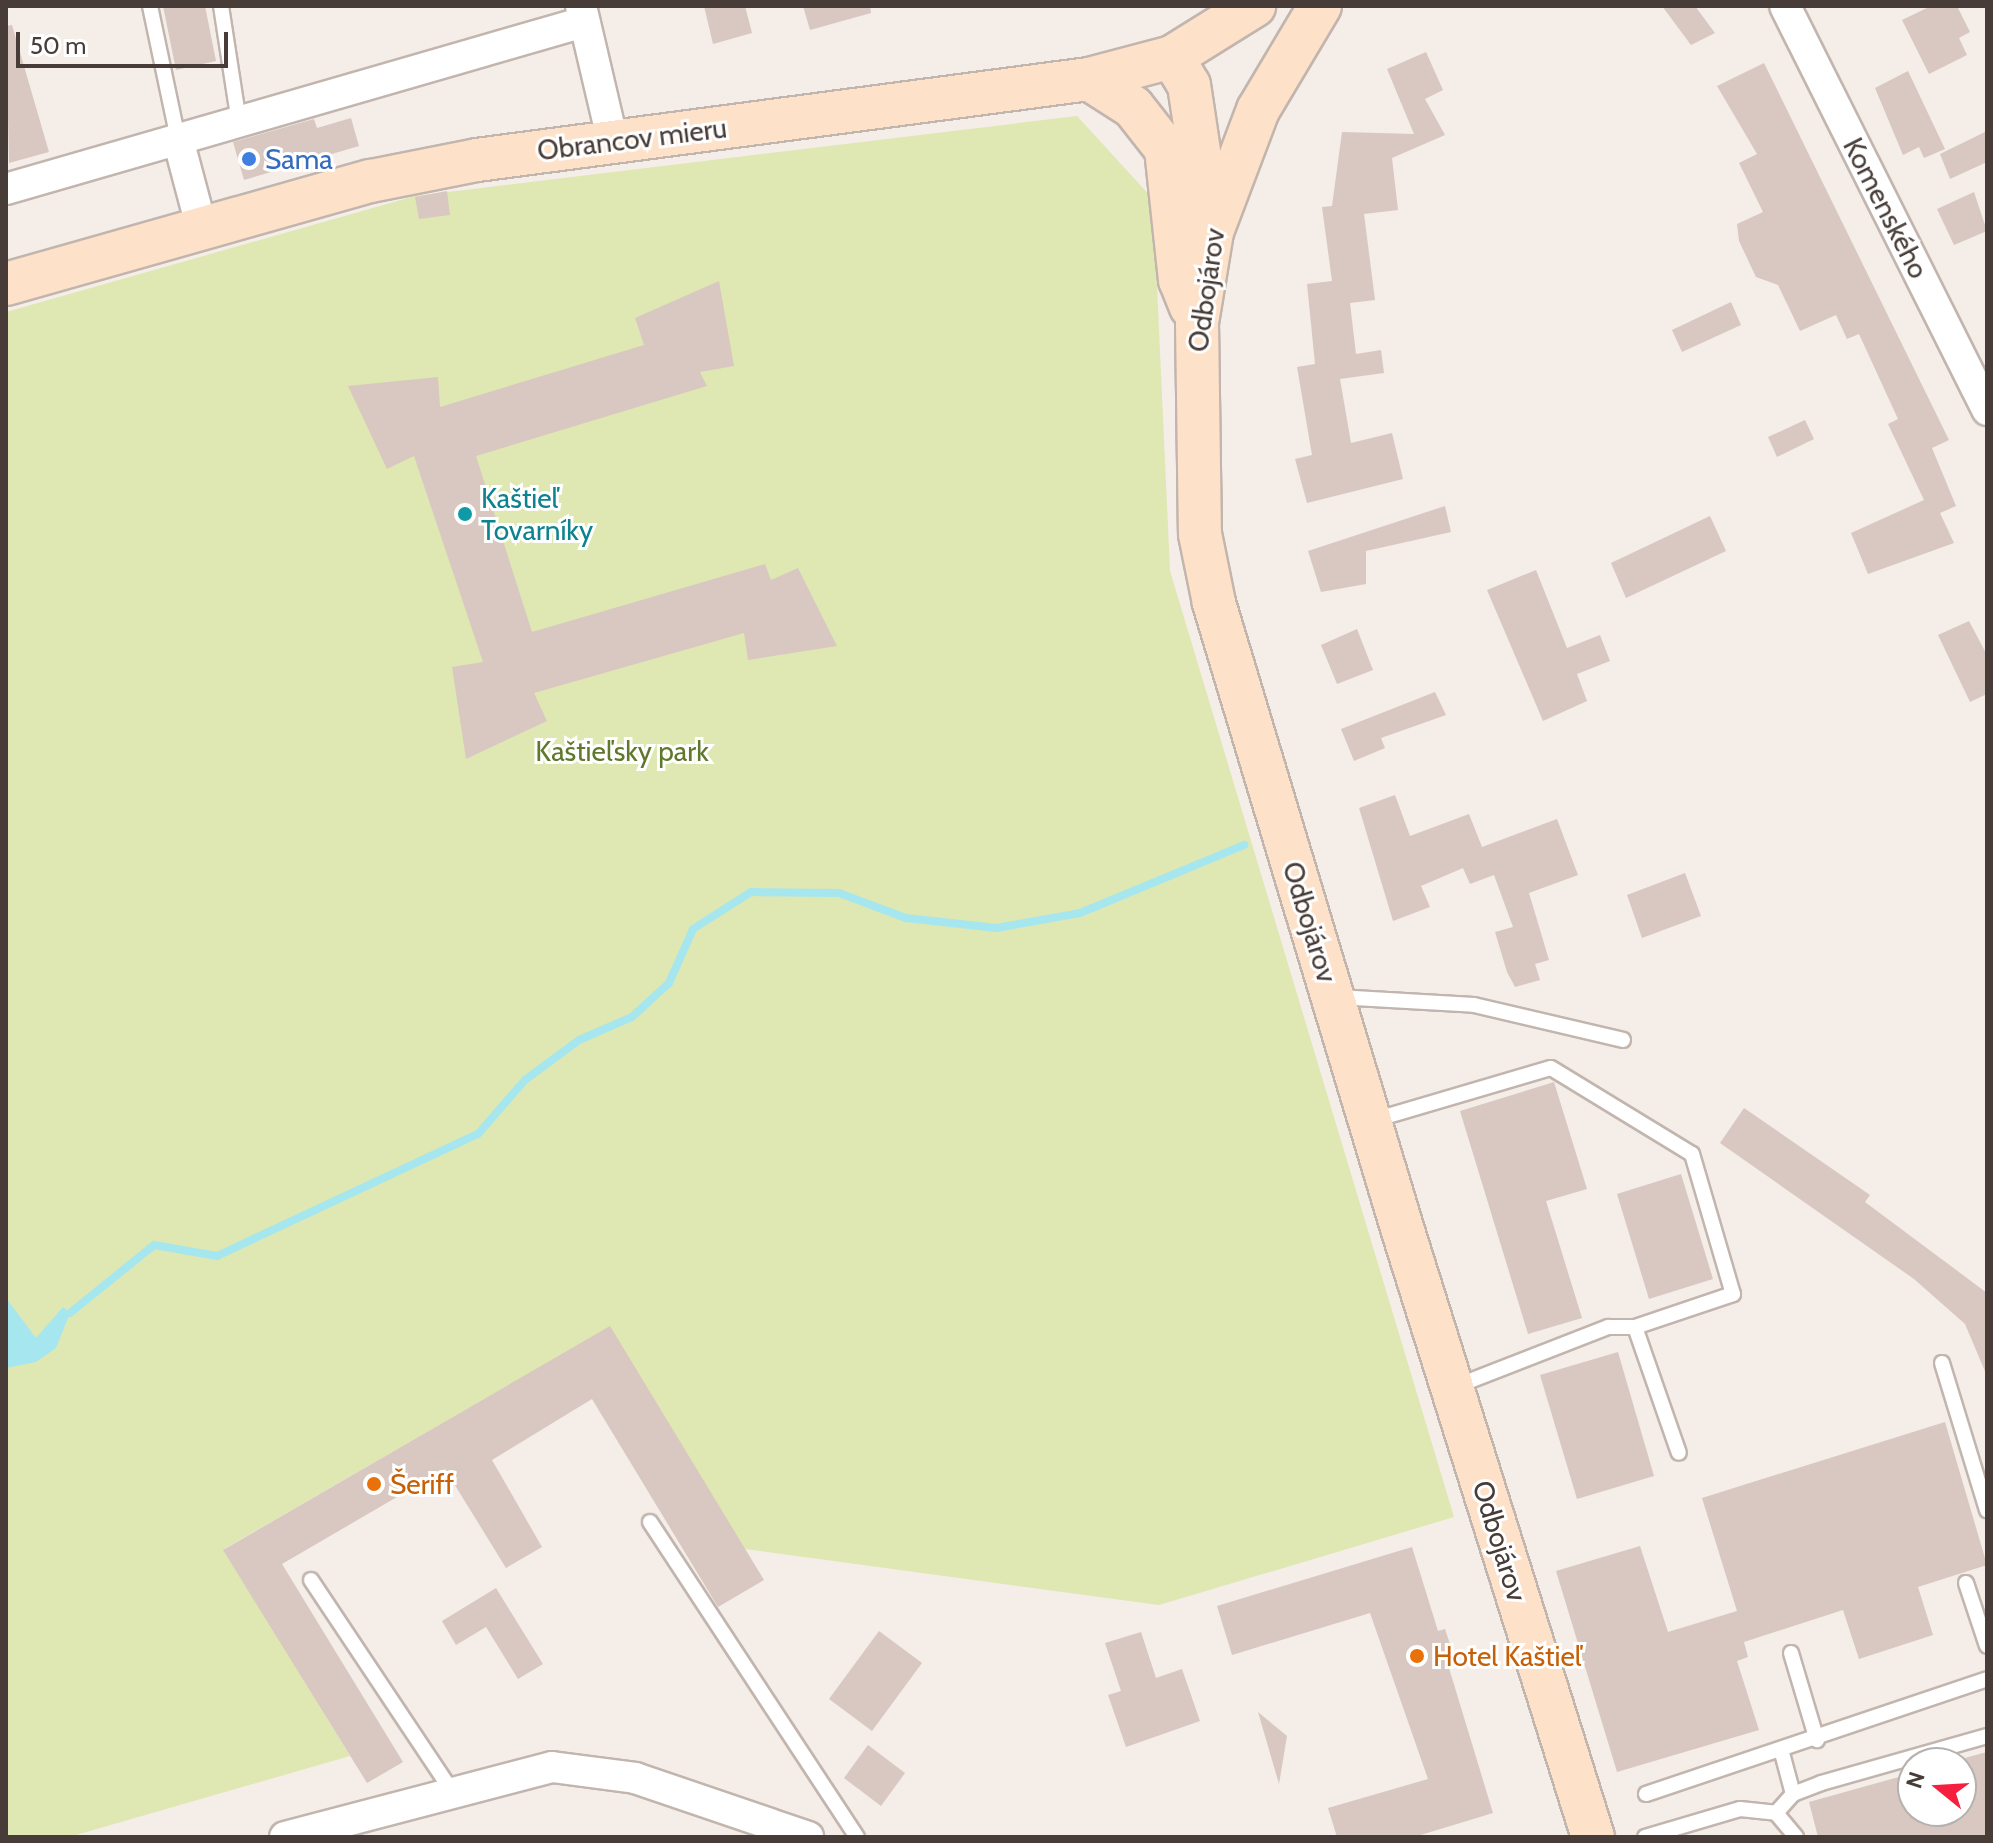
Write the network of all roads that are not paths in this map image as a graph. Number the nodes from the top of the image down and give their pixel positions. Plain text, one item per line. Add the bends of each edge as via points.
1 (150, 6) edge
2 (221, 6) edge
3 (1320, 6) edge
4 (1785, 6) edge
5 (1241, 9) edge
6 (582, 14) edge
7 (1172, 57) junction
8 (1089, 79) junction
9 (239, 122) junction
10 (612, 138) junction
11 (178, 139) junction
12 (6, 189) edge
13 (202, 229) junction
14 (1212, 232) junction
15 (6, 284) edge
16 (1197, 323) junction
17 (1987, 410) edge
18 (1333, 997) junction
19 (1623, 1040) dead end
20 (1370, 1121) junction
21 (1635, 1327) junction
22 (1942, 1363) dead end
23 (1452, 1388) junction
24 (1679, 1453) dead end
25 (1987, 1510) edge
26 (650, 1522) dead end
27 (311, 1580) dead end
28 (1966, 1583) dead end
29 (1987, 1646) edge
30 (1791, 1653) dead end
31 (1987, 1679) edge
32 (1987, 1736) edge
33 (1817, 1740) junction
34 (1782, 1753) junction
35 (451, 1790) junction
36 (1646, 1794) dead end
37 (1793, 1794) junction
38 (1776, 1813) junction
39 (285, 1837) edge
40 (808, 1837) edge
41 (857, 1837) edge
42 (1593, 1837) edge
43 (1645, 1837) edge
44 (1796, 1837) edge

1 - 11 lane
2 - 9 lane
3 - 14 main road, Odbojárov via 1258,110
4 - 17 street, Komenského
5 - 7 main road, Obrancov mieru
6 - 9 street
6 - 10 street
7 - 8 main road, Obrancov mieru
7 - 14 main road via 1189,85
8 - 10 main road, Obrancov mieru via 818,120
8 - 16 main road via 1133,107 1166,149 1180,280
9 - 11 street
10 - 13 main road, Obrancov mieru via 371,181
11 - 12 street
11 - 13 street
13 - 15 main road, Obrancov mieru
14 - 16 main road, Odbojárov
16 - 18 main road, Odbojárov via 1195,479 1214,603
18 - 19 lane via 1474,1005
18 - 20 main road, Odbojárov
20 - 21 lane via 1551,1068 1692,1154 1733,1294
20 - 23 main road, Odbojárov
21 - 23 lane via 1608,1327
21 - 24 lane
22 - 25 lane
23 - 42 main road, Odbojárov
26 - 41 lane
27 - 35 lane
28 - 29 lane
30 - 33 lane
31 - 33 lane
32 - 37 lane
33 - 34 lane
34 - 36 lane
34 - 37 lane
35 - 39 street
35 - 40 street via 552,1767 635,1778
37 - 38 lane
38 - 43 lane via 1740,1809
38 - 44 lane

